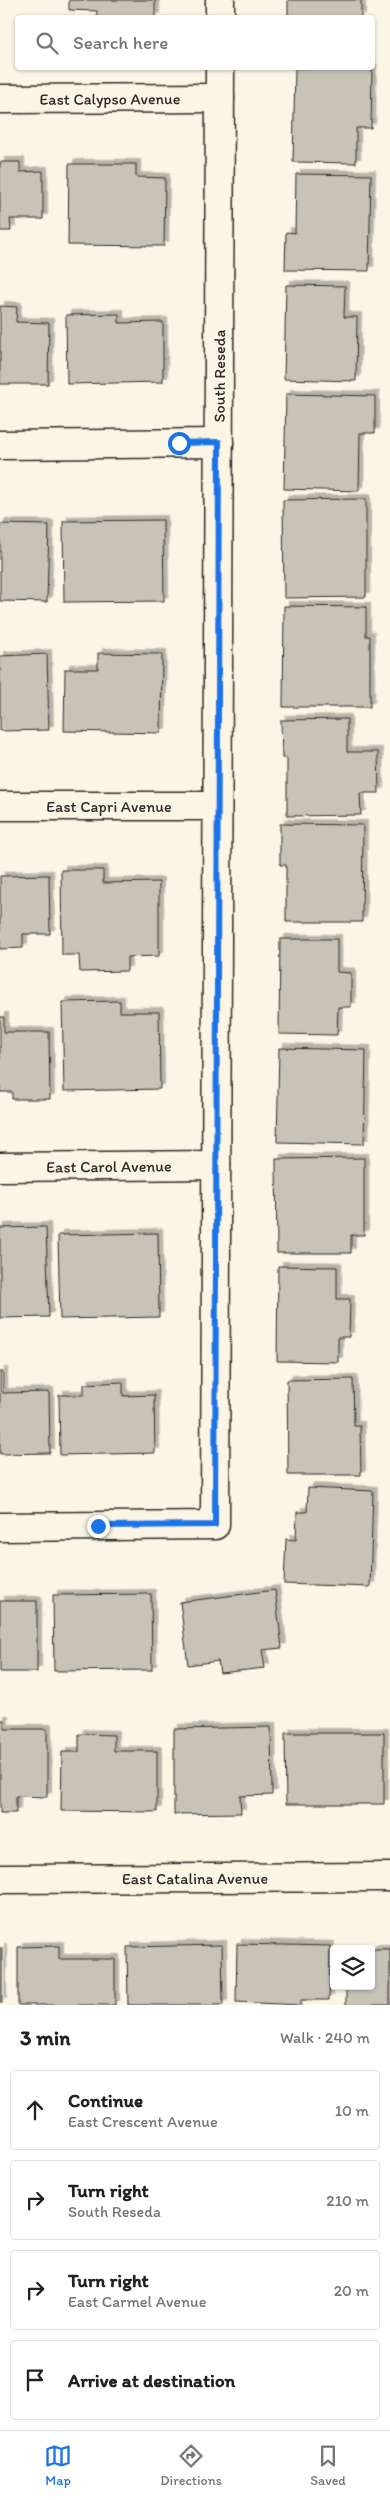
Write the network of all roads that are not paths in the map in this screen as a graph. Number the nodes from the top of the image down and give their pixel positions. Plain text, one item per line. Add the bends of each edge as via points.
1 (220, 0) edge
2 (220, 15) edge
3 (220, 70) edge
4 (220, 98) junction
5 (0, 99) edge
6 (219, 442) junction
7 (0, 446) edge
8 (0, 806) edge
9 (217, 806) junction
10 (216, 1165) junction
11 (0, 1167) edge
12 (0, 1527) edge
13 (390, 1877) edge
14 (0, 1879) edge

1 - 2 street
3 - 4 street, South Reseda
4 - 5 street, East Calypso Avenue
4 - 6 street, South Reseda
6 - 7 street
6 - 9 street, South Reseda
8 - 9 street, East Capri Avenue
9 - 10 street, South Reseda
10 - 11 street, East Carol Avenue
10 - 12 street, South Reseda via 215,1525
13 - 14 street, East Catalina Avenue

